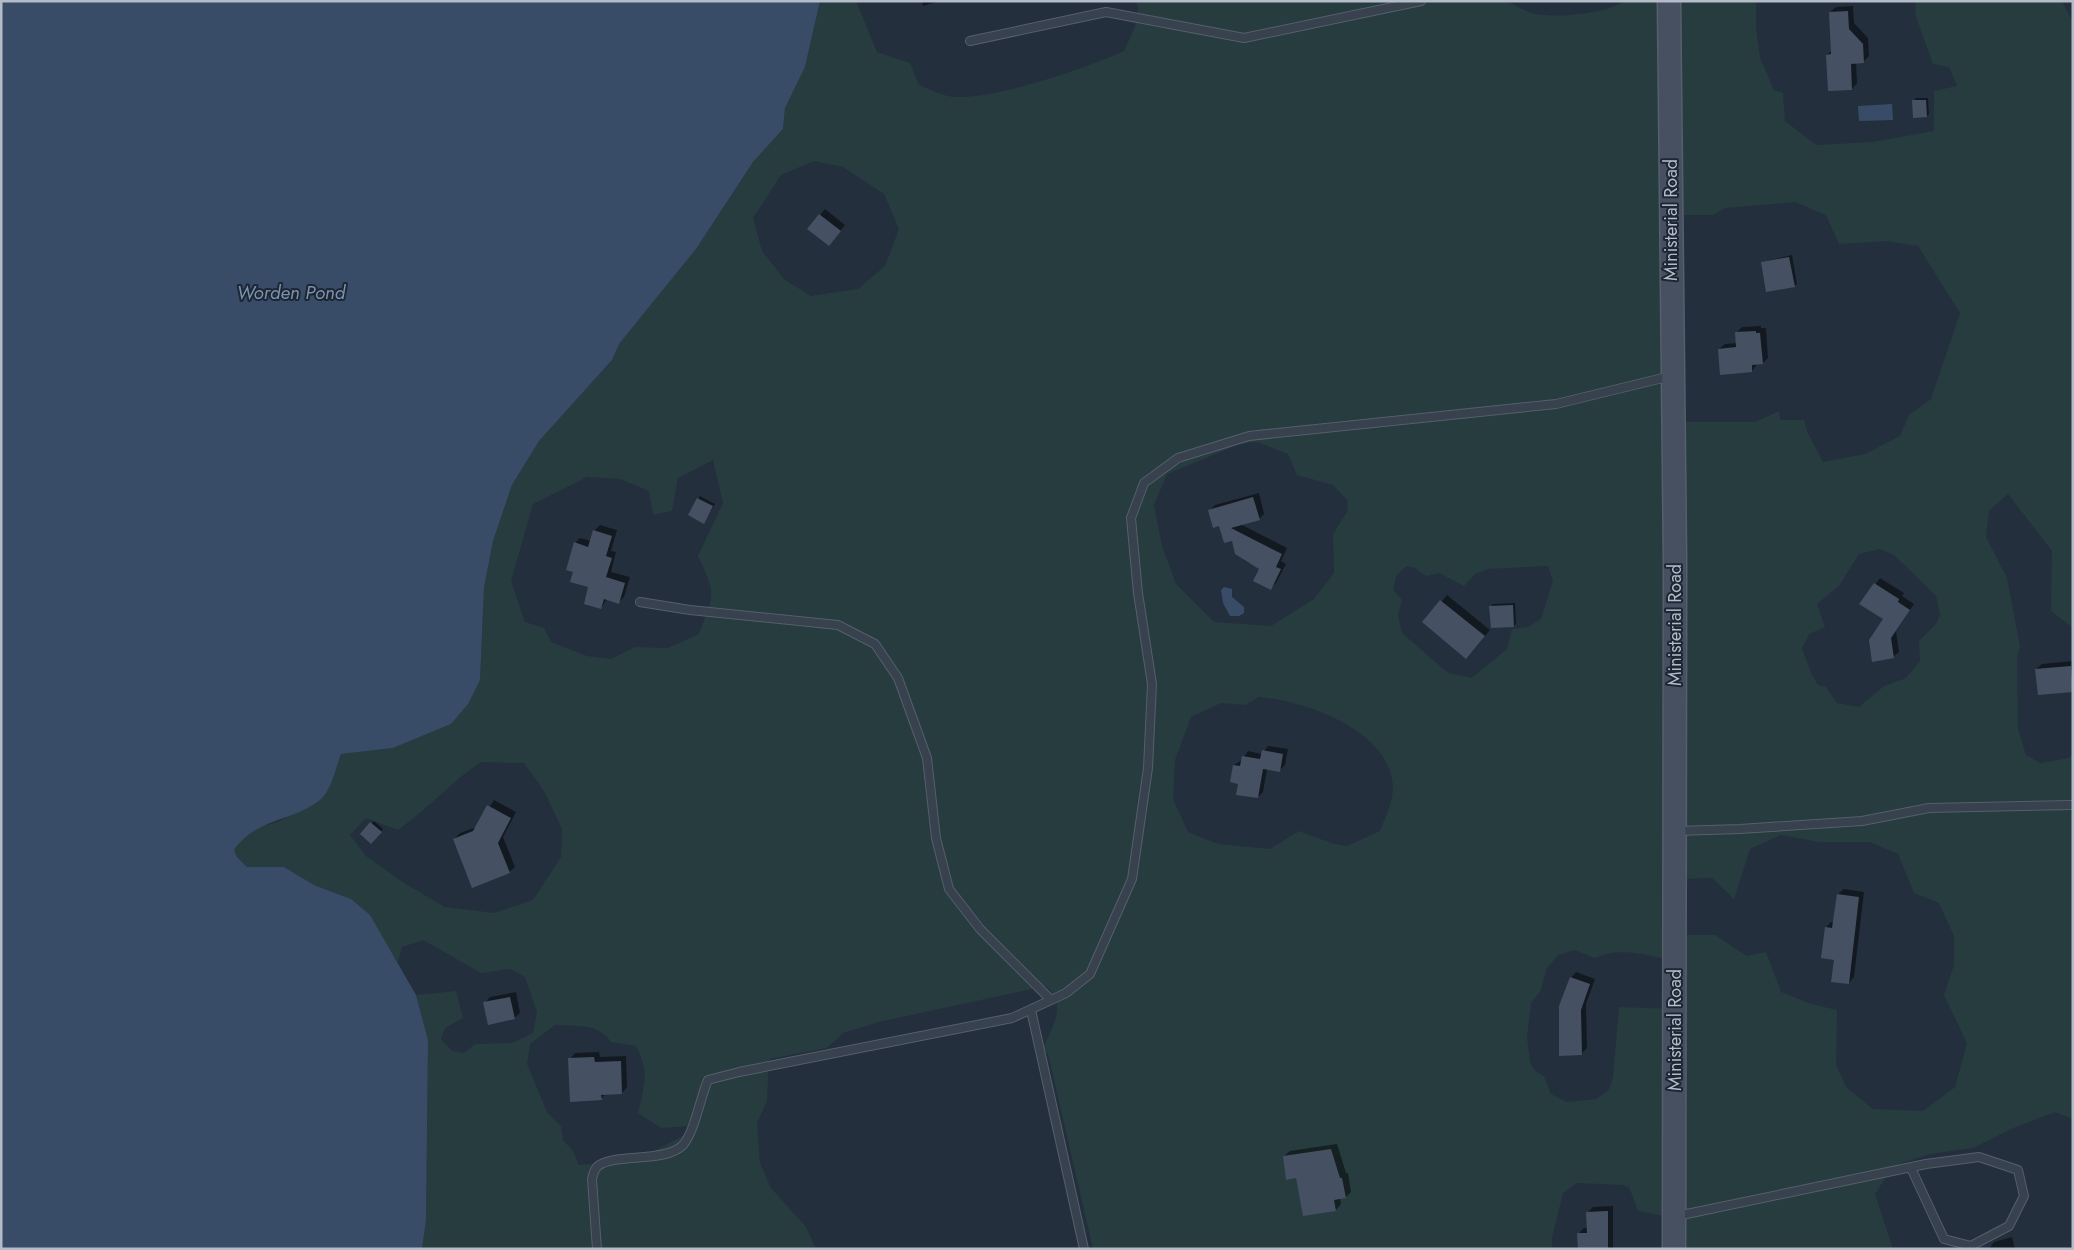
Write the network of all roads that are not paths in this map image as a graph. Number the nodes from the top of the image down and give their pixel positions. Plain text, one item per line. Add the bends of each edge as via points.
1 (1421, 1) edge
2 (1669, 1) edge
3 (970, 41) dead end
4 (1673, 376) junction
5 (640, 602) dead end
6 (2073, 805) edge
7 (1675, 831) junction
8 (1051, 1000) junction
9 (1031, 1010) junction
10 (1911, 1168) junction
11 (1676, 1216) junction
12 (597, 1249) edge
13 (1084, 1249) edge
14 (1674, 1249) edge

1 - 3 lane via 1244,38 1106,12
2 - 4 main road, Ministerial Road
4 - 7 main road, Ministerial Road
4 - 8 lane via 1556,404 1249,436 1178,458 1144,483 1131,518 1152,684 1148,768 1132,879 1090,974
5 - 8 lane via 838,626 875,644 898,678 927,758 936,838 949,889 980,929
6 - 7 lane via 1928,808 1862,820
7 - 11 main road, Ministerial Road
8 - 9 lane
9 - 12 lane via 1012,1018 708,1080 689,1135 682,1145 672,1153 604,1163 594,1172
9 - 13 lane
10 - 10 lane via 1944,1240 1971,1246 2009,1226 2024,1196 2018,1170 1978,1157
10 - 11 lane
11 - 14 main road, Ministerial Road

